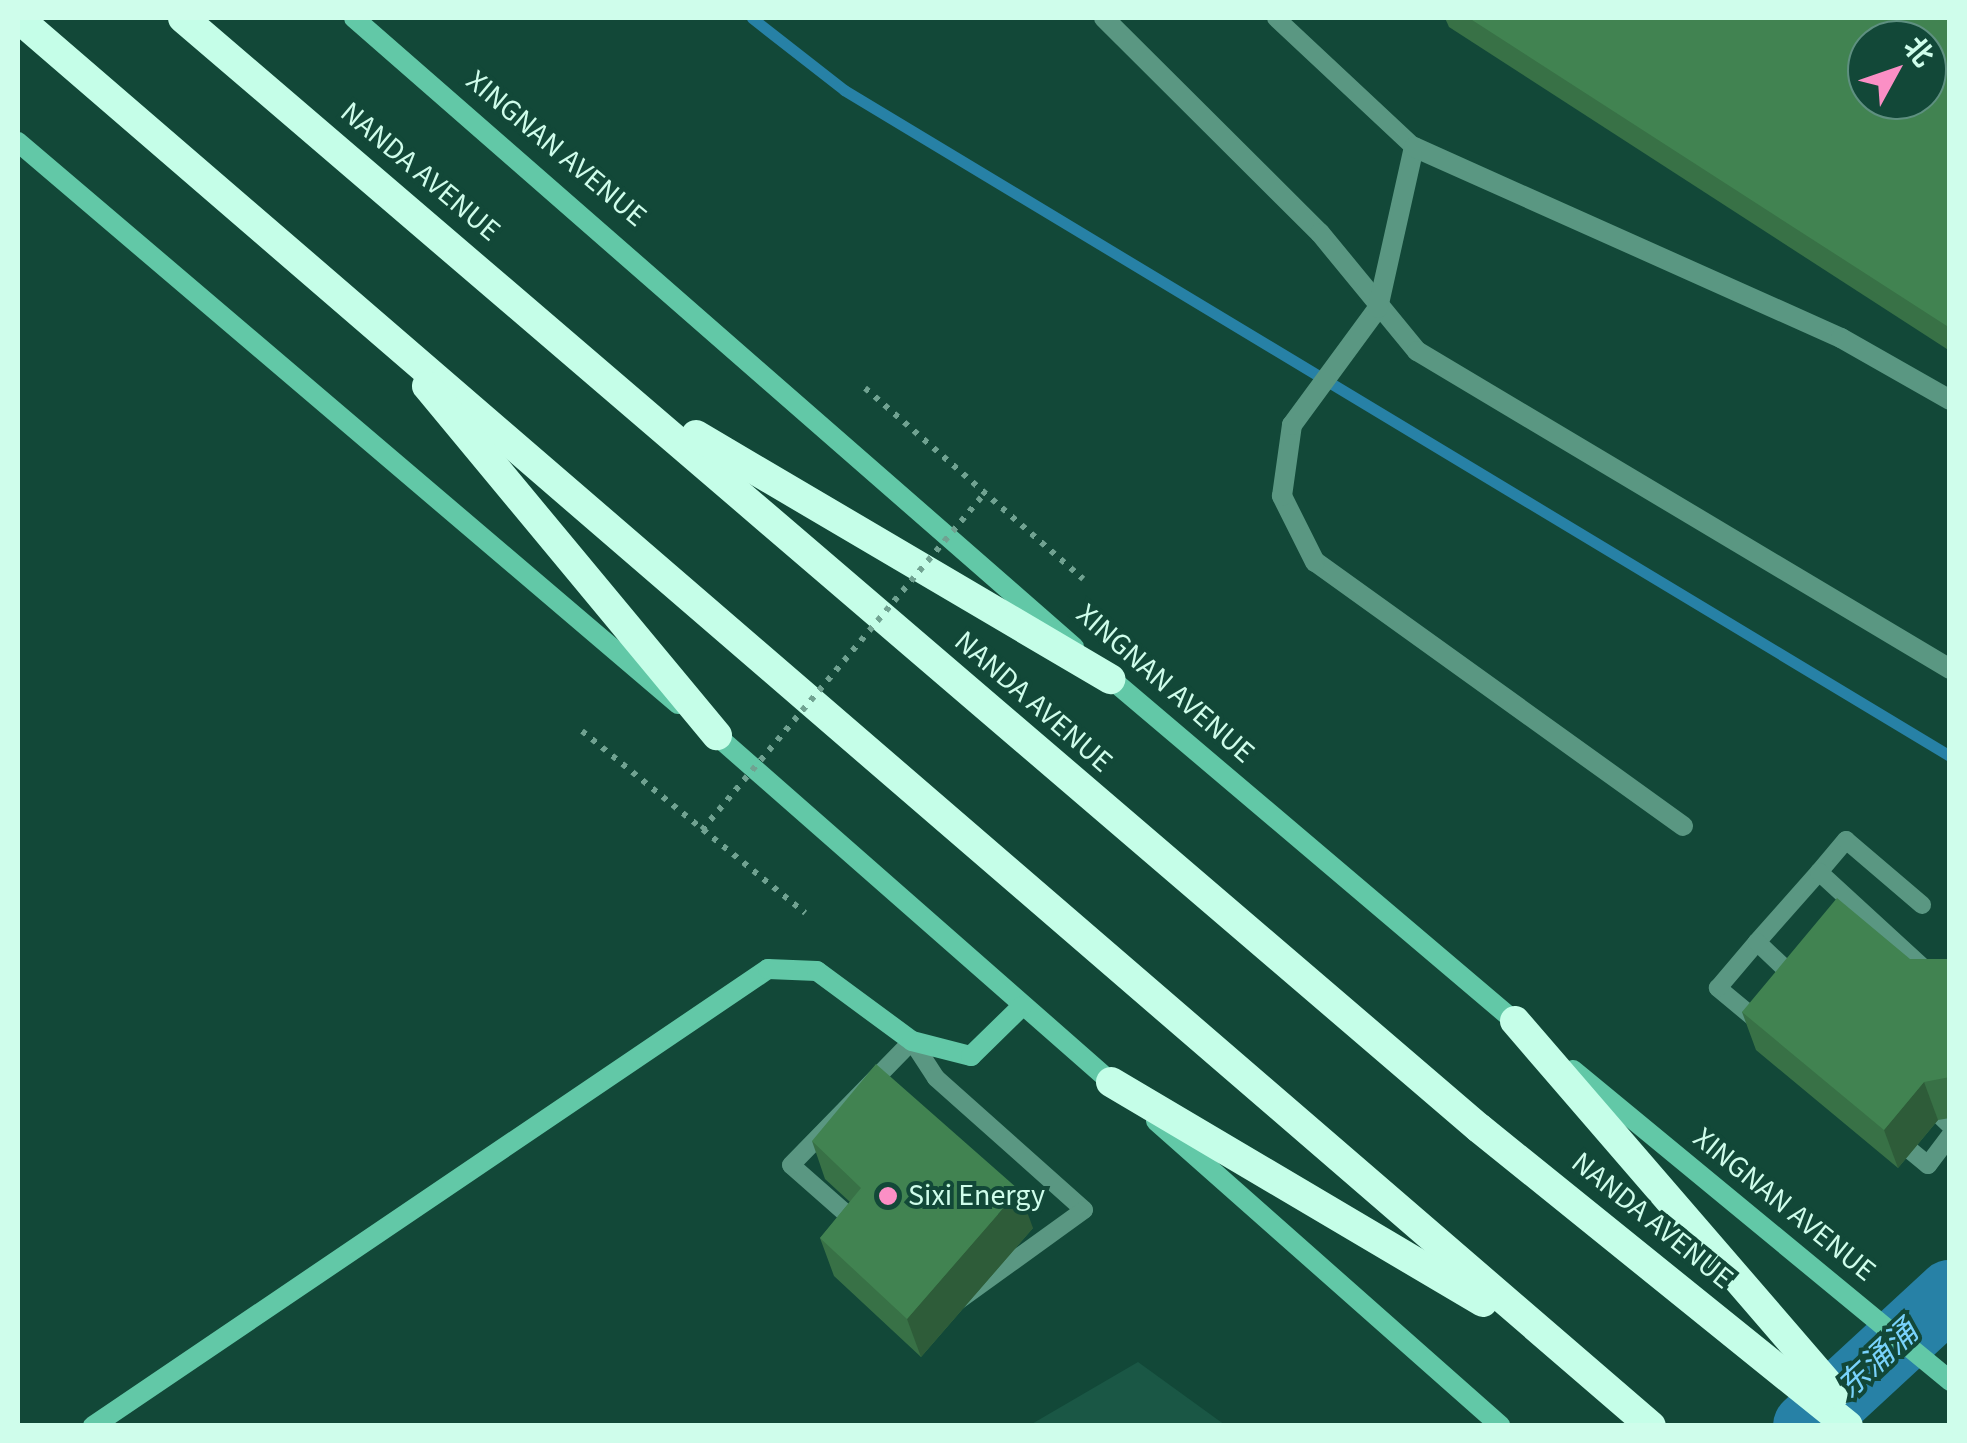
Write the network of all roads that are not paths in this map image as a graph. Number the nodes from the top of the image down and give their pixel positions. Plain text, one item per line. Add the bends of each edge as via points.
1 (18, 18) edge
2 (182, 18) edge
3 (354, 18) edge
4 (1104, 18) edge
5 (1276, 18) edge
6 (18, 142) edge
7 (1414, 147) junction
8 (1378, 308) junction
9 (368, 315) junction
10 (633, 398) junction
11 (1950, 400) edge
12 (1950, 669) edge
13 (1110, 678) junction
14 (717, 735) junction
15 (1683, 826) dead end
16 (1819, 872) junction
17 (1922, 906) dead end
18 (1757, 942) junction
19 (1812, 994) edge
20 (1936, 1004) edge
21 (1022, 1006) junction
22 (1515, 1021) junction
23 (1778, 1038) edge
24 (912, 1041) junction
25 (1111, 1082) junction
26 (1908, 1086) edge
27 (1950, 1125) edge
28 (1883, 1127) edge
29 (1950, 1136) edge
30 (1547, 1339) junction
31 (1950, 1380) edge
32 (93, 1426) edge
33 (1501, 1426) edge
34 (1651, 1426) edge
35 (1848, 1426) edge
36 (1864, 1426) edge

1 - 9 highway
2 - 10 highway, NANDA AVENUE
3 - 13 main road, XINGNAN AVENUE via 612,234
4 - 8 street via 1320,234
5 - 7 lane
6 - 14 main road
7 - 8 street
7 - 11 street via 1841,338
8 - 12 street via 1416,351
8 - 15 street via 1292,425 1282,496 1316,562
9 - 14 highway
9 - 30 highway
10 - 13 highway
10 - 35 highway, NANDA AVENUE via 1420,1077
13 - 22 main road, XINGNAN AVENUE
14 - 21 main road
16 - 17 lane via 1846,840
16 - 18 lane
16 - 20 lane via 1931,968
18 - 19 lane
18 - 23 lane via 1718,988
21 - 24 main road via 971,1056
21 - 25 main road
22 - 31 main road, XINGNAN AVENUE
22 - 36 highway
24 - 24 lane via 936,1078 1084,1210 1002,1261 952,1306 861,1234 791,1166 844,1125
24 - 32 main road via 817,971 768,969
25 - 30 highway
25 - 33 main road
26 - 27 lane
28 - 29 lane via 1928,1165
30 - 34 highway

